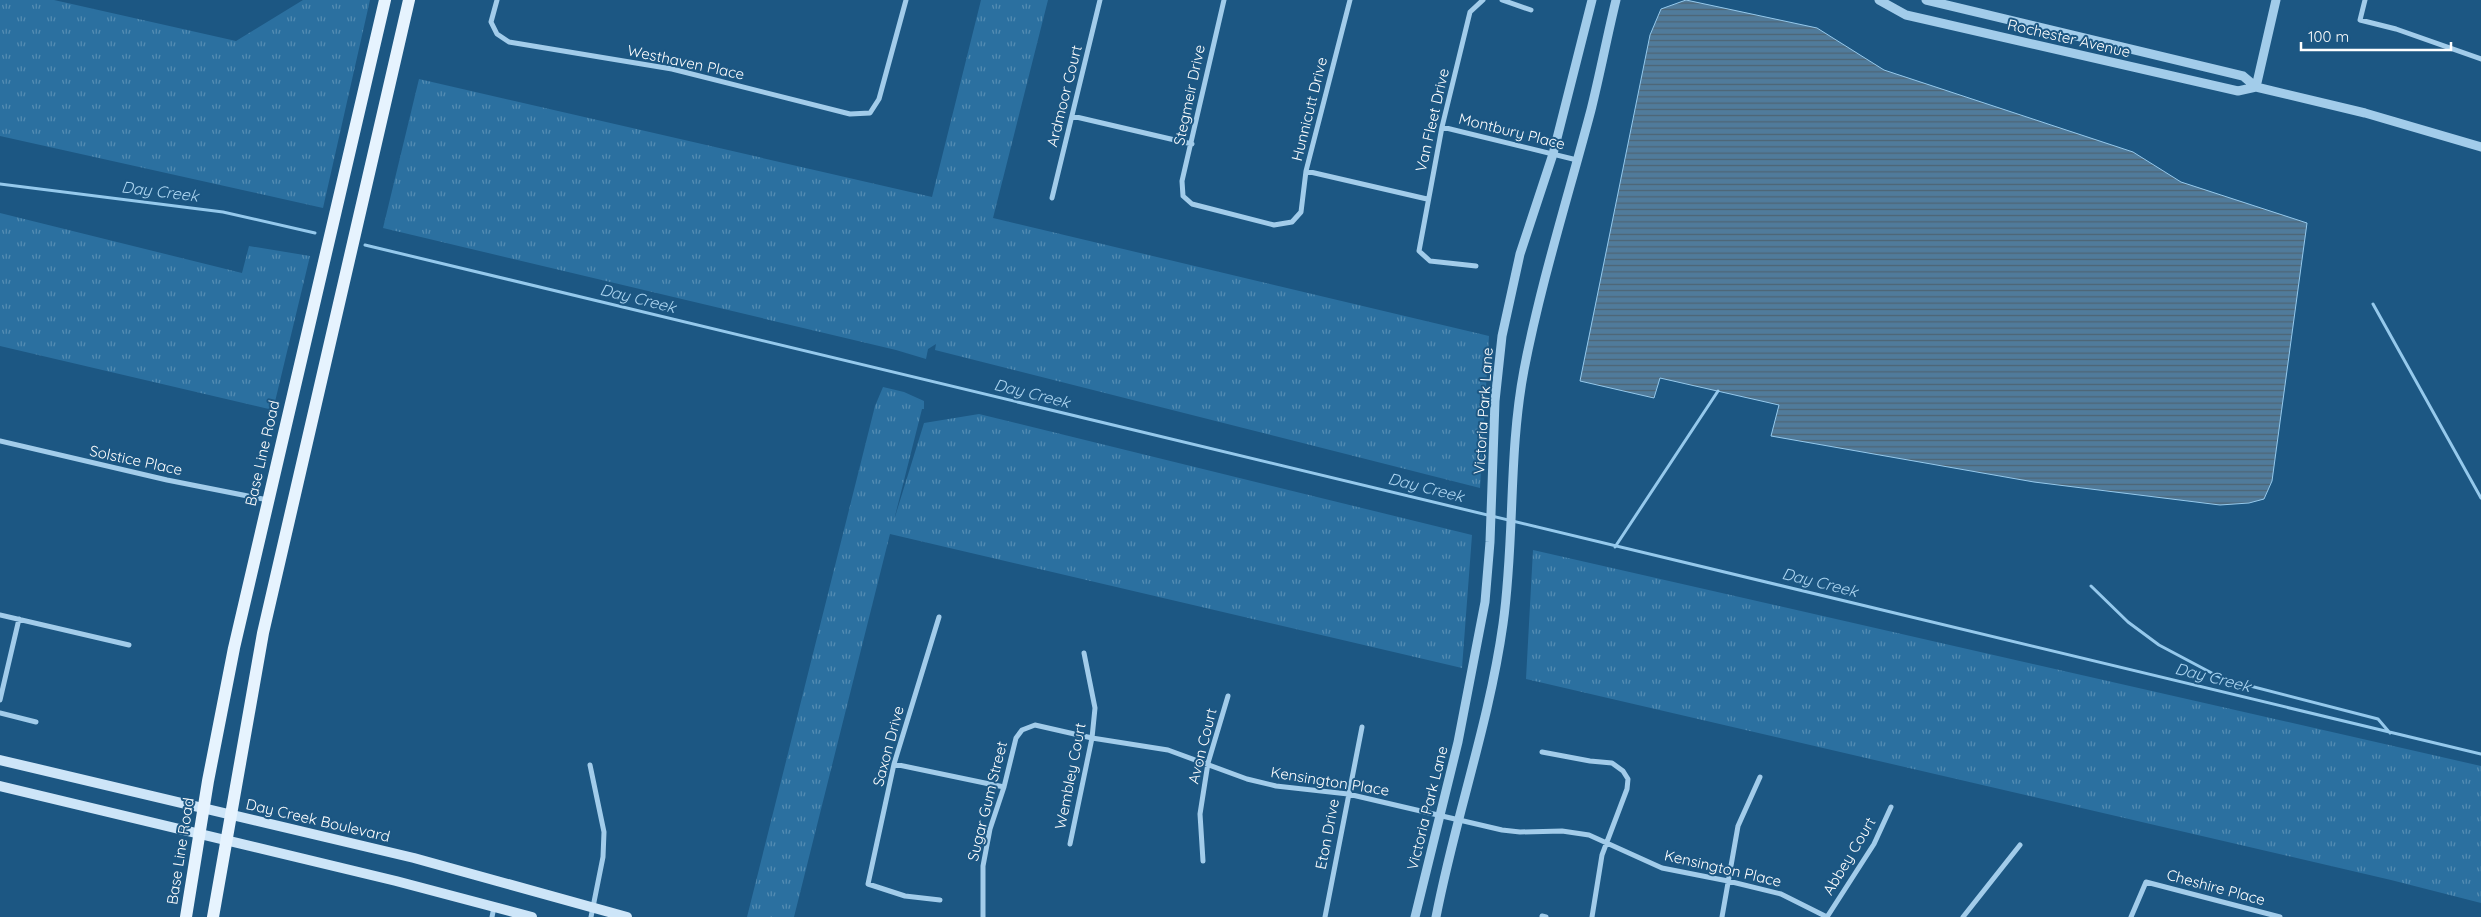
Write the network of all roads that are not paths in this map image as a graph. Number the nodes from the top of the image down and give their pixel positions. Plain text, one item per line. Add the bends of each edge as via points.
1 (385, 0) edge
2 (409, 0) edge
3 (497, 0) edge
4 (906, 0) edge
5 (1100, 0) edge
6 (1224, 0) edge
7 (1350, 0) edge
8 (1483, 0) edge
9 (1502, 0) edge
10 (1592, 0) edge
11 (1616, 0) edge
12 (1878, 0) edge
13 (1926, 0) edge
14 (2276, 0) edge
15 (2365, 0) edge
16 (1531, 10) dead end
17 (2481, 59) edge
18 (2256, 87) junction
19 (1072, 116) junction
20 (1442, 126) junction
21 (1192, 144) junction
22 (2481, 147) edge
23 (1553, 154) junction
24 (1577, 160) junction
25 (1306, 171) junction
26 (1052, 198) dead end
27 (1427, 199) junction
28 (1292, 222) joint
29 (1476, 266) dead end
30 (0, 441) edge
31 (268, 500) junction
32 (0, 615) edge
33 (939, 618) dead end
34 (19, 619) junction
35 (129, 645) dead end
36 (1084, 653) dead end
37 (1228, 696) dead end
38 (0, 700) edge
39 (0, 713) edge
40 (36, 722) dead end
41 (1028, 727) joint
42 (1362, 727) dead end
43 (1092, 738) junction
44 (1542, 752) dead end
45 (0, 760) edge
46 (1208, 763) junction
47 (894, 764) junction
48 (590, 766) dead end
49 (1760, 777) dead end
50 (0, 786) edge
51 (1004, 788) junction
52 (1348, 794) junction
53 (1891, 807) dead end
54 (203, 808) junction
55 (229, 814) junction
56 (1440, 815) junction
57 (1457, 820) junction
58 (200, 834) junction
59 (225, 840) junction
60 (1606, 843) junction
61 (1070, 844) dead end
62 (2020, 845) dead end
63 (1203, 861) dead end
64 (1728, 881) junction
65 (940, 900) dead end
66 (2262, 911) junction
67 (493, 912) edge
68 (592, 913) edge
69 (186, 917) edge
70 (213, 917) edge
71 (532, 917) edge
72 (627, 917) edge
73 (984, 917) edge
74 (1325, 917) edge
75 (1415, 917) edge
76 (1436, 917) edge
77 (1592, 917) edge
78 (1722, 917) edge
79 (1827, 917) edge
80 (1963, 917) edge
81 (2131, 917) edge
82 (2260, 917) edge
83 (2280, 917) edge

1 - 31 main road, Base Line Road
2 - 55 main road via 263,633
3 - 4 street, Westhaven Place via 491,22 497,34 509,42 672,69 850,114 870,113 879,99
5 - 19 street, Ardmoor Court
6 - 21 street, Stegmeir Drive
7 - 25 street, Hunnicutt Drive
8 - 20 street, Van Fleet Drive via 1470,12
9 - 16 street
10 - 23 street, Victoria Park Lane
11 - 24 street
12 - 18 street, Rochester Avenue via 1906,15 2238,91
13 - 18 street, Rochester Avenue via 2243,76
14 - 18 street
15 - 17 street via 2360,20
18 - 22 street, Rochester Avenue via 2365,113
19 - 21 street
19 - 26 street, Ardmoor Court
20 - 23 street, Montbury Place
20 - 27 street, Van Fleet Drive
21 - 28 street, Stegmeir Drive via 1182,181 1183,196 1192,204 1274,225
23 - 24 street, Montbury Place
23 - 56 street, Victoria Park Lane via 1520,254 1502,336 1495,401 1485,602
24 - 57 street via 1548,263 1523,372 1516,427 1508,586 1478,755
25 - 27 street
25 - 28 street, Hunnicutt Drive via 1300,212
27 - 29 street, Van Fleet Drive via 1419,251 1430,261
30 - 31 street, Solstice Place
31 - 54 main road, Base Line Road via 234,648
32 - 34 street
33 - 47 street, Saxon Drive
34 - 35 street
34 - 38 street
36 - 43 street, Wembley Court via 1095,708
37 - 46 street, Avon Court
39 - 40 street
41 - 43 street, Kensington Place via 1036,725
41 - 51 street, Sugar Gum Street via 1016,738
42 - 52 street, Eton Drive
43 - 46 street, Kensington Place via 1168,750
43 - 61 street, Wembley Court
44 - 60 street via 1612,763 1623,771 1628,779 1627,789
45 - 54 main road, Day Creek Boulevard
46 - 52 street, Kensington Place via 1247,779 1276,786
46 - 63 street, Avon Court via 1200,814
47 - 51 street
47 - 65 street, Saxon Drive via 868,884 905,896
48 - 68 street via 604,832 603,857
49 - 64 street via 1738,826
50 - 58 main road
51 - 73 street, Sugar Gum Street via 985,847
52 - 56 street, Kensington Place
52 - 74 street, Eton Drive
53 - 79 street, Abbey Court via 1874,844
54 - 55 main road, Day Creek Boulevard
54 - 58 main road, Base Line Road
55 - 59 main road
55 - 68 main road, Day Creek Boulevard via 414,858
56 - 57 street, Kensington Place
56 - 75 street, Victoria Park Lane
57 - 60 street, Kensington Place via 1520,832 1576,832
57 - 76 street
58 - 59 main road
58 - 69 main road, Base Line Road
59 - 67 main road via 396,880
59 - 70 main road
60 - 64 street, Kensington Place via 1662,868
60 - 77 street
62 - 80 street
64 - 78 street
64 - 79 street, Kensington Place via 1781,894
66 - 81 street, Cheshire Place via 2146,882
66 - 82 street
66 - 83 street, Cheshire Place
67 - 71 main road
68 - 72 main road, Day Creek Boulevard

